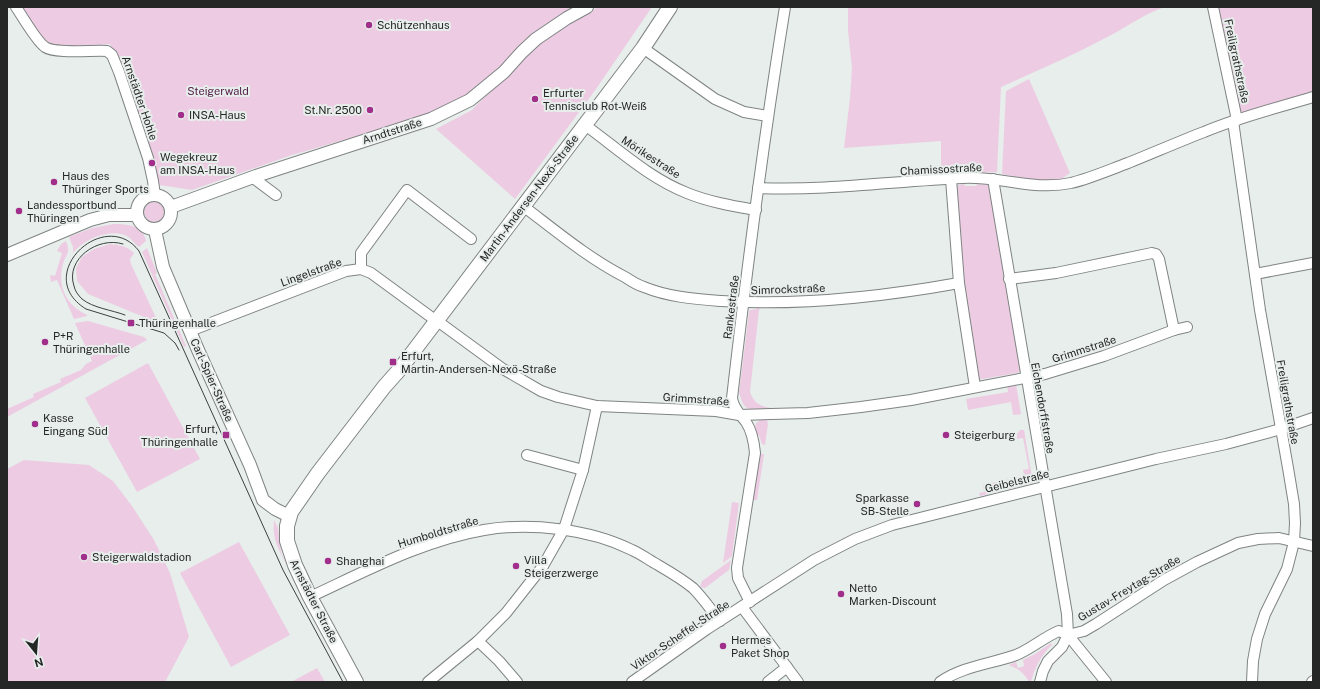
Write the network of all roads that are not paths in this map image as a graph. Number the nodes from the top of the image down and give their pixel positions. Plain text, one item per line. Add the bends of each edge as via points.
1 (16, 7) edge
2 (587, 7) edge
3 (660, 7) edge
4 (670, 7) edge
5 (785, 7) edge
6 (1213, 7) edge
7 (643, 48) junction
8 (1313, 97) edge
9 (768, 116) junction
10 (1235, 121) junction
11 (584, 125) junction
12 (254, 177) junction
13 (951, 179) junction
14 (992, 179) junction
15 (758, 188) junction
16 (155, 195) junction
17 (276, 195) dead end
18 (523, 206) junction
19 (171, 207) junction
20 (756, 210) junction
21 (137, 214) junction
22 (155, 230) junction
23 (472, 239) dead end
24 (7, 254) edge
25 (1313, 263) edge
26 (361, 269) junction
27 (1255, 274) junction
28 (1009, 279) junction
29 (959, 283) junction
30 (743, 302) junction
31 (434, 319) junction
32 (1187, 327) dead end
33 (1174, 330) junction
34 (190, 331) junction
35 (1026, 378) junction
36 (975, 387) junction
37 (597, 406) junction
38 (739, 415) junction
39 (1313, 418) edge
40 (1281, 429) junction
41 (527, 454) dead end
42 (583, 470) junction
43 (1045, 486) junction
44 (289, 516) junction
45 (564, 529) junction
46 (1294, 542) junction
47 (1313, 546) edge
48 (310, 597) junction
49 (746, 604) junction
50 (720, 621) junction
51 (1068, 635) junction
52 (478, 641) junction
53 (787, 667) junction
54 (356, 682) edge
55 (428, 682) edge
56 (517, 682) edge
57 (632, 682) edge
58 (768, 682) edge
59 (798, 682) edge
60 (940, 682) edge
61 (1040, 682) edge
62 (1106, 682) edge
63 (1252, 682) edge

1 - 16 street, Arnstädter Hohle via 44,47 61,52 106,51 112,55 148,158
2 - 12 street, Arndtstraße via 536,40 504,72 470,100 431,119
3 - 31 main road, Martin-Andersen-Nexö-Straße
4 - 7 main road, Martin-Andersen-Nexö-Straße
5 - 9 street, Rankestraße
6 - 10 street, Freiligrathstraße
7 - 9 street via 715,99 744,112
7 - 11 main road, Martin-Andersen-Nexö-Straße
8 - 10 street, Chamissostraße
9 - 15 street, Rankestraße
10 - 14 street, Chamissostraße via 1091,178 1052,186
10 - 27 street, Freiligrathstraße
11 - 18 main road, Martin-Andersen-Nexö-Straße
11 - 20 street, Mörikestraße via 627,158 672,186 719,203
12 - 17 street
12 - 19 street, Arndtstraße
13 - 14 street, Chamissostraße
13 - 15 street, Chamissostraße via 808,189
13 - 29 street
14 - 28 street, Eichendorffstraße
15 - 20 street, Rankestraße
16 - 19 street via 165,198
16 - 21 street via 143,199 137,207
18 - 30 street, Simrockstraße via 605,267 643,287 692,299
18 - 31 main road, Martin-Andersen-Nexö-Straße
19 - 22 street via 170,220
20 - 30 street, Rankestraße
21 - 22 street via 143,226
21 - 24 street via 90,220
22 - 34 street, Carl-Spier-Straße via 163,267
23 - 26 street via 407,190 361,253
25 - 27 street
26 - 31 street via 371,273
26 - 34 street, Lingelstraße via 346,271
27 - 40 street, Freiligrathstraße
28 - 33 street via 1156,254
28 - 35 street, Eichendorffstraße
29 - 30 street, Simrockstraße via 867,297
29 - 36 street
30 - 38 street, Rankestraße via 732,398
31 - 37 street, Grimmstraße via 527,384 558,397
31 - 44 main road, Martin-Andersen-Nexö-Straße via 396,365 384,387 318,473
32 - 33 street, Grimmstraße
33 - 35 street, Grimmstraße via 1104,356
34 - 44 street, Carl-Spier-Straße via 263,500
35 - 36 street, Grimmstraße
35 - 43 street, Eichendorffstraße
36 - 38 street, Grimmstraße via 862,407
37 - 38 street, Grimmstraße via 716,411
37 - 42 street
38 - 49 street, Rankestraße via 750,430 755,453 737,568
39 - 40 street, Geibelstraße
40 - 43 street, Geibelstraße
40 - 46 street, Freiligrathstraße via 1294,504
41 - 42 street
42 - 45 street
43 - 49 street, Geibelstraße via 892,525 855,539 814,560
43 - 51 street, Eichendorffstraße via 1067,614
44 - 48 main road, Arnstädter Straße via 287,541 290,553
45 - 48 street, Humboldtstraße via 513,526 459,536 398,556
45 - 50 street, Humboldtstraße via 631,549 679,577 696,591
45 - 52 street via 543,566 526,589
46 - 47 street, Gustav-Freytag-Straße
46 - 51 street, Gustav-Freytag-Straße via 1279,538 1238,543 1164,580 1084,631
46 - 63 street, Freiligrathstraße via 1287,569 1265,614 1257,639
48 - 54 main road, Arnstädter Straße
49 - 50 street, Viktor-Scheffel-Straße
49 - 53 street, Rankestraße
50 - 57 street, Viktor-Scheffel-Straße
51 - 60 street, Gustav-Freytag-Straße via 1059,631 1017,654 957,673
51 - 61 street via 1062,647 1048,661
51 - 62 street
52 - 55 street
52 - 56 street
53 - 58 street
53 - 59 street, Rankestraße

